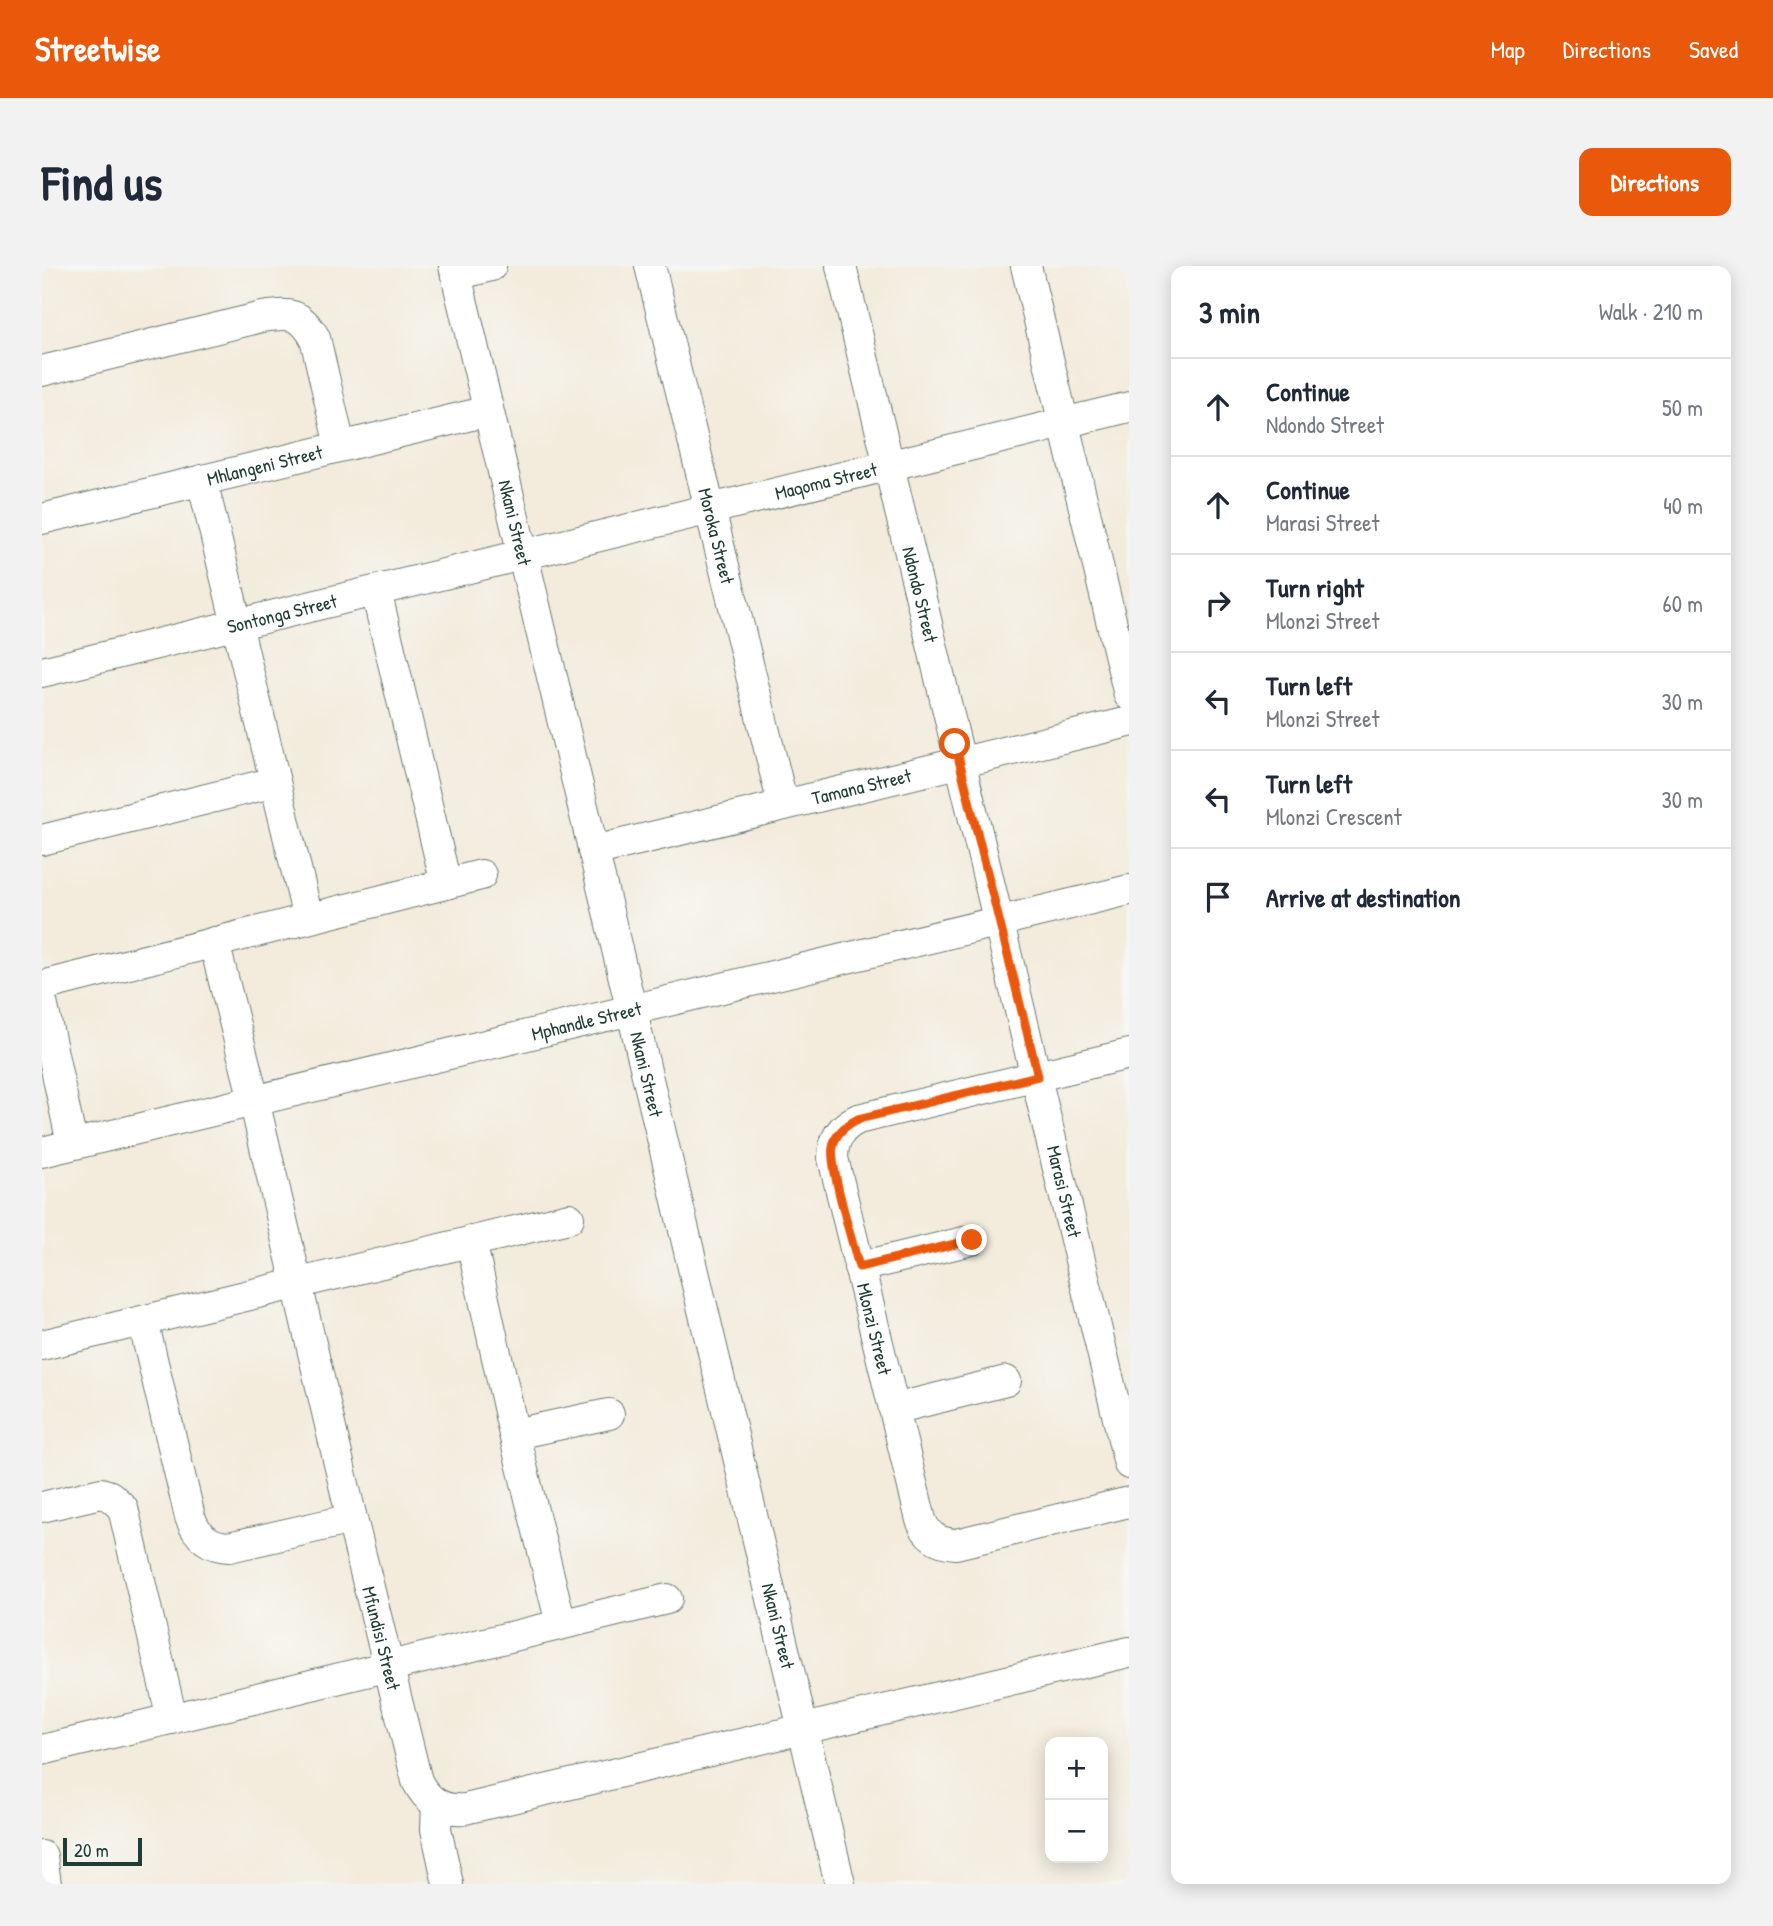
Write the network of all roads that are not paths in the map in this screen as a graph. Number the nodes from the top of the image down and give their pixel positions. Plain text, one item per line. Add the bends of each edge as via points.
1 (491, 266) edge
2 (650, 266) edge
3 (841, 266) edge
4 (1026, 266) edge
5 (455, 270) edge
6 (42, 372) edge
7 (1129, 407) edge
8 (488, 411) junction
9 (1064, 423) junction
10 (340, 446) junction
11 (889, 466) junction
12 (202, 480) junction
13 (710, 509) junction
14 (42, 519) edge
15 (523, 555) junction
16 (376, 591) junction
17 (238, 624) junction
18 (42, 672) edge
19 (1129, 695) edge
20 (1129, 722) edge
21 (960, 763) junction
22 (275, 782) junction
23 (783, 805) junction
24 (42, 840) edge
25 (593, 851) junction
26 (481, 876) dead end
27 (446, 884) junction
28 (1129, 890) edge
29 (307, 918) junction
30 (999, 921) junction
31 (214, 942) junction
32 (42, 986) edge
33 (42, 1002) edge
34 (631, 1009) junction
35 (1129, 1054) edge
36 (1038, 1076) junction
37 (254, 1100) junction
38 (72, 1144) junction
39 (42, 1152) edge
40 (569, 1218) dead end
41 (972, 1240) dead end
42 (471, 1241) junction
43 (859, 1267) junction
44 (296, 1283) junction
45 (143, 1321) junction
46 (42, 1345) edge
47 (1006, 1381) dead end
48 (894, 1409) junction
49 (609, 1414) dead end
50 (514, 1434) junction
51 (1129, 1464) edge
52 (1129, 1502) edge
53 (42, 1507) edge
54 (352, 1519) junction
55 (667, 1599) dead end
56 (561, 1624) junction
57 (1129, 1652) edge
58 (390, 1666) junction
59 (172, 1719) junction
60 (802, 1729) junction
61 (42, 1750) edge
62 (437, 1804) junction
63 (42, 1856) edge
64 (46, 1884) edge
65 (448, 1884) edge
66 (840, 1884) edge

1 - 5 street
2 - 13 street, Moroka Street
3 - 11 street, Ndondo Street
4 - 9 street
5 - 8 street, Nkani Street
6 - 10 street via 262,317 297,316 315,338
7 - 9 street, Maqoma Street
8 - 10 street, Mhlangeni Street
8 - 15 street, Nkani Street
9 - 11 street, Maqoma Street
9 - 19 street
10 - 12 street, Mhlangeni Street
11 - 13 street, Maqoma Street
11 - 21 street, Ndondo Street
12 - 14 street, Mhlangeni Street
12 - 17 street
13 - 15 street, Maqoma Street
13 - 23 street, Moroka Street
15 - 16 street, Sontonga Street
15 - 25 street, Nkani Street
16 - 17 street, Sontonga Street
16 - 27 street
17 - 18 street, Sontonga Street
17 - 22 street
20 - 21 street, Tamana Street
21 - 23 street, Tamana Street
21 - 30 street, Ndondo Street
22 - 24 street
22 - 29 street
23 - 25 street, Tamana Street
25 - 34 street, Nkani Street
26 - 27 street
27 - 29 street
28 - 30 street, Mphandle Street
29 - 31 street
30 - 34 street, Mphandle Street
30 - 36 street, Marasi Street
31 - 32 street
31 - 37 street, Mfundisi Street
33 - 38 street
34 - 37 street, Mphandle Street
34 - 60 street, Nkani Street
35 - 36 street, Mlonzi Street
36 - 43 street, Mlonzi Street via 858,1119 842,1129 833,1158
36 - 51 street, Marasi Street
37 - 38 street, Mphandle Street
37 - 44 street, Mfundisi Street
38 - 39 street, Mphandle Street
40 - 42 street
41 - 43 street
42 - 44 street
42 - 50 street
43 - 48 street, Mlonzi Street
44 - 45 street
44 - 54 street, Mfundisi Street
45 - 46 street
45 - 54 street via 190,1517 204,1539 229,1547
47 - 48 street
48 - 52 street, Mlonzi Street via 920,1520 937,1541 956,1544
49 - 50 street
50 - 56 street
53 - 59 street via 101,1493 122,1508
54 - 58 street, Mfundisi Street
55 - 56 street
56 - 58 street
57 - 60 street
58 - 59 street
58 - 62 street, Mfundisi Street via 417,1781
59 - 61 street
60 - 62 street via 465,1809
60 - 66 street, Nkani Street
62 - 65 street via 436,1829
63 - 64 street

